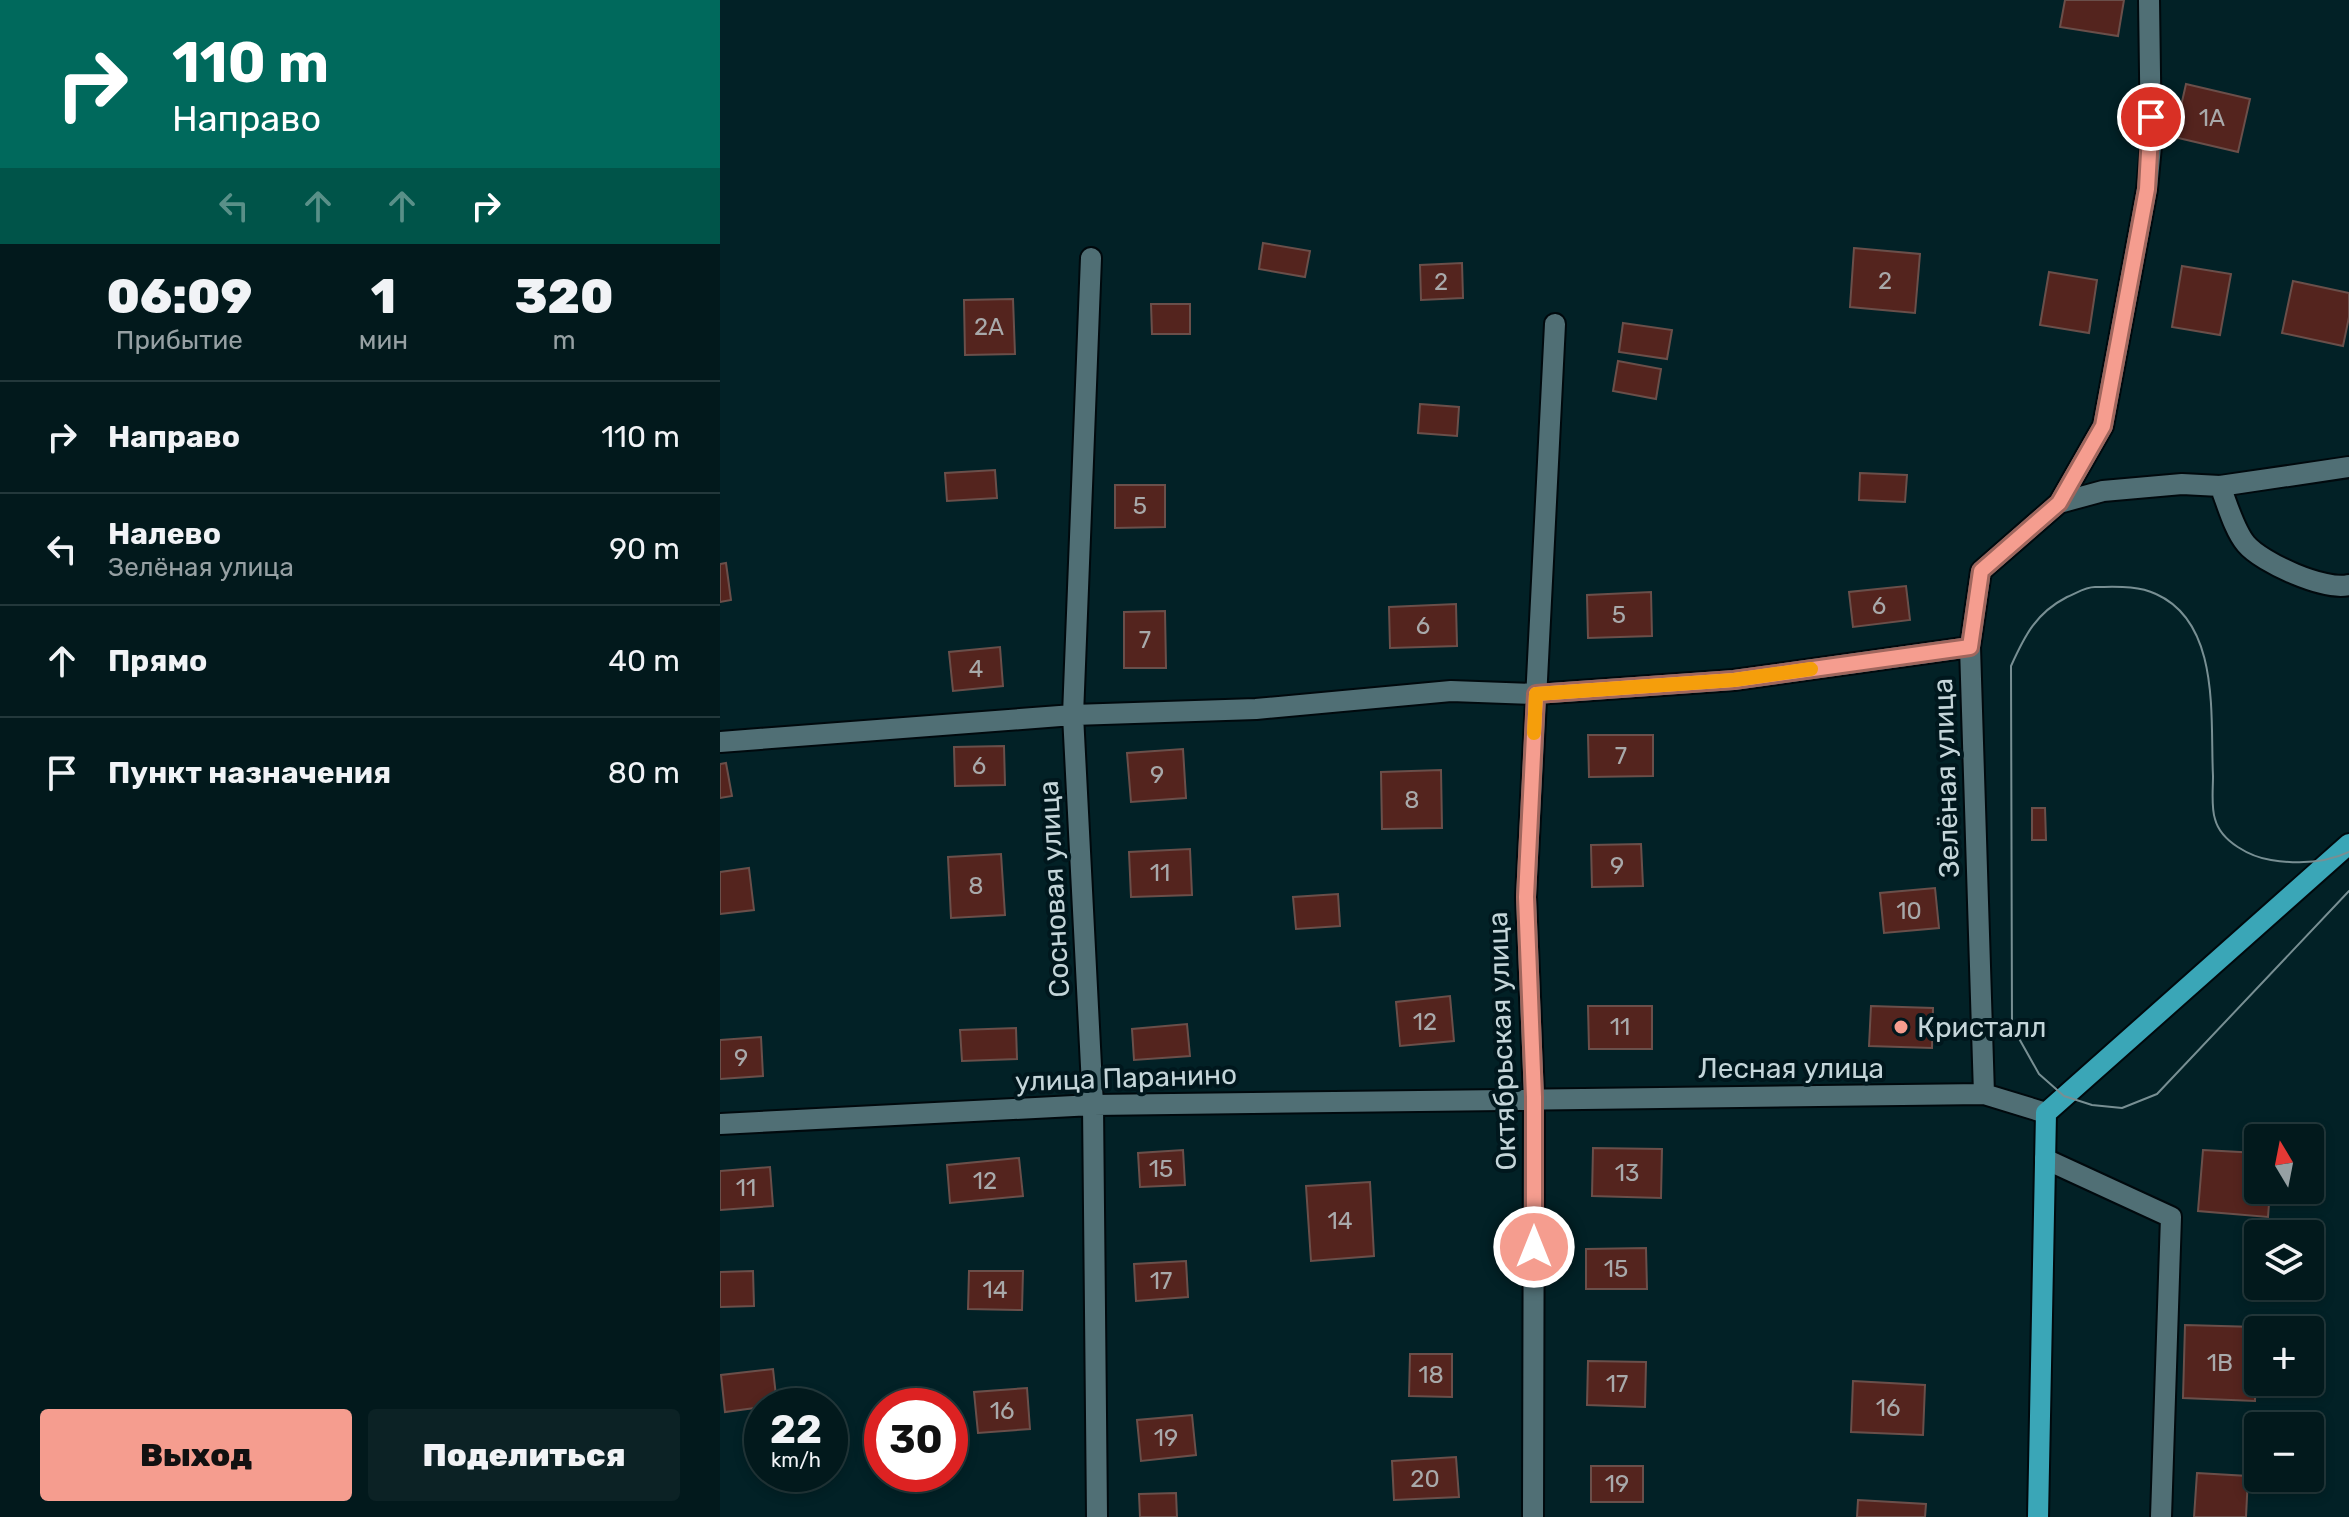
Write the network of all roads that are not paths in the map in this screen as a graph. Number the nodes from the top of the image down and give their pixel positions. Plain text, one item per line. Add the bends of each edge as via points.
1 (2149, 0) edge
2 (1091, 258) dead end
3 (1555, 324) dead end
4 (2349, 467) edge
5 (2220, 486) junction
6 (2059, 503) junction
7 (2349, 585) edge
8 (1970, 647) junction
9 (1536, 694) junction
10 (1073, 715) junction
11 (720, 742) edge
12 (2349, 844) edge
13 (1984, 1094) junction
14 (1534, 1097) junction
15 (1093, 1105) junction
16 (2046, 1113) junction
17 (720, 1124) edge
18 (2045, 1159) junction
19 (1097, 1517) edge
20 (1533, 1517) edge
21 (2038, 1517) edge
22 (2161, 1517) edge

1 - 6 street via 2147,189 2103,426
2 - 10 street, Сосновая улица
3 - 9 street, Октябрьская улица
4 - 5 street, Зелёная улица
5 - 6 street, Зелёная улица via 2103,491
5 - 7 street via 2246,544 2290,572 2337,588
6 - 8 street, Зелёная улица via 1981,571
8 - 9 street via 1734,680
8 - 13 street, Зелёная улица
9 - 10 street via 1451,691 1256,709
9 - 14 street, Октябрьская улица via 1526,897
10 - 11 street
10 - 15 street, Сосновая улица
12 - 16 main road
13 - 14 street, Лесная улица
13 - 16 street, Лесная улица
14 - 15 street, улица Паранино
14 - 20 street, Октябрьская улица
15 - 17 street, улица Паранино
15 - 19 street, Сосновая улица
16 - 18 main road
18 - 21 main road
18 - 22 street via 2171,1217

